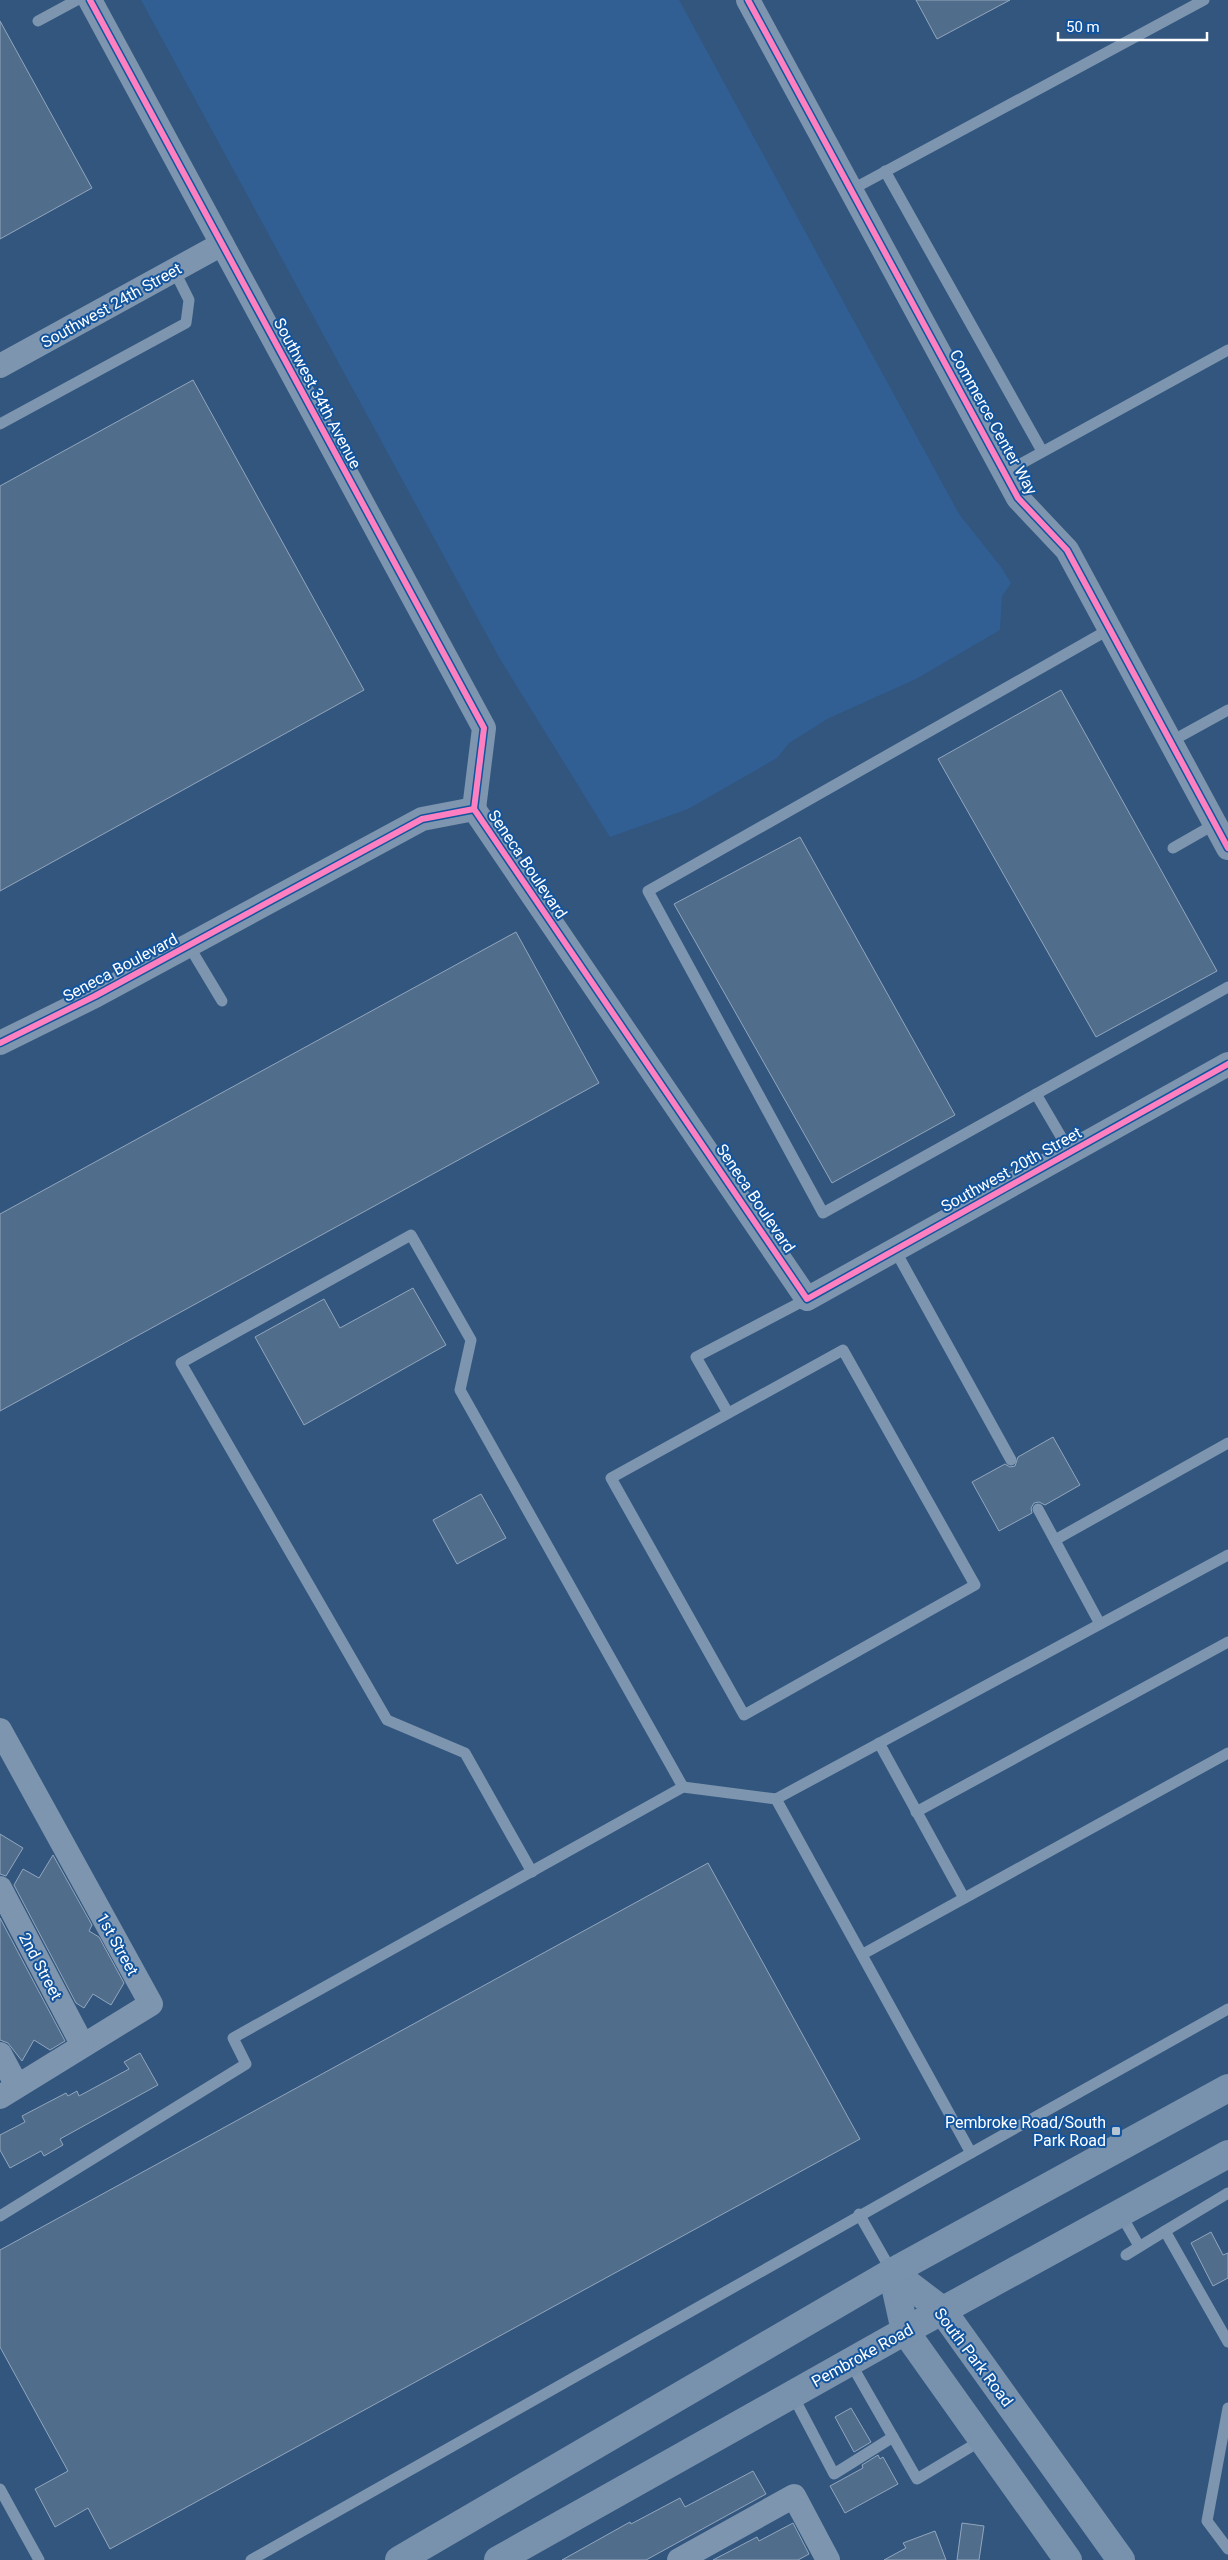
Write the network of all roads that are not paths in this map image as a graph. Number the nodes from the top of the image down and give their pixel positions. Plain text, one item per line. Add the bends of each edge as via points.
1 (77, 0) edge
2 (90, 0) edge
3 (748, 0) edge
4 (1204, 0) edge
5 (38, 21) dead end
6 (885, 171) junction
7 (851, 190) junction
8 (222, 244) junction
9 (174, 270) junction
10 (1228, 350) edge
11 (0, 366) edge
12 (0, 424) edge
13 (1042, 452) junction
14 (1004, 473) junction
15 (1108, 630) junction
16 (1228, 710) edge
17 (1170, 742) junction
18 (474, 809) junction
19 (1215, 824) junction
20 (1173, 848) dead end
21 (1228, 848) edge
22 (189, 946) junction
23 (1228, 987) edge
24 (222, 1001) dead end
25 (0, 1043) edge
26 (1228, 1064) edge
27 (1036, 1094) junction
28 (1070, 1152) junction
29 (895, 1250) junction
30 (807, 1299) junction
31 (728, 1413) junction
32 (1228, 1443) edge
33 (1011, 1460) dead end
34 (1038, 1509) dead end
35 (1055, 1540) junction
36 (1228, 1555) edge
37 (1100, 1624) junction
38 (1228, 1642) edge
39 (0, 1730) edge
40 (879, 1743) junction
41 (1228, 1754) edge
42 (683, 1787) junction
43 (776, 1798) junction
44 (916, 1812) junction
45 (532, 1872) junction
46 (0, 1888) edge
47 (964, 1898) junction
48 (863, 1954) junction
49 (1228, 2009) edge
50 (82, 2044) junction
51 (0, 2054) edge
52 (1228, 2088) edge
53 (9, 2091) edge
54 (971, 2153) junction
55 (1228, 2154) edge
56 (1228, 2193) edge
57 (1120, 2213) junction
58 (859, 2214) junction
59 (0, 2216) edge
60 (1165, 2230) junction
61 (1139, 2246) junction
62 (1126, 2255) dead end
63 (892, 2272) junction
64 (942, 2310) junction
65 (905, 2330) junction
66 (1228, 2342) edge
67 (850, 2362) junction
68 (792, 2394) junction
69 (1228, 2408) edge
70 (893, 2437) junction
71 (982, 2440) junction
72 (0, 2489) edge
73 (1228, 2549) edge
74 (39, 2560) edge
75 (251, 2560) edge
76 (399, 2560) edge
77 (498, 2560) edge
78 (679, 2560) edge
79 (828, 2560) edge
80 (1068, 2560) edge
81 (1121, 2560) edge

1 - 5 lane
2 - 8 street, Southwest 34th Avenue
3 - 7 street, Commerce Center Way
4 - 6 lane
6 - 7 lane
6 - 13 lane
7 - 14 street, Commerce Center Way
8 - 9 street, Southwest 24th Street
8 - 18 street, Southwest 34th Avenue via 484,728
9 - 11 street, Southwest 24th Street
9 - 12 lane via 189,300 186,323
10 - 13 lane
13 - 14 lane
14 - 15 street, Commerce Center Way via 1018,498 1067,550
15 - 17 street, Commerce Center Way
15 - 27 lane via 648,891 823,1213
16 - 17 lane
17 - 19 street, Commerce Center Way
18 - 22 street, Seneca Boulevard via 422,819
18 - 30 street, Seneca Boulevard
19 - 20 lane
19 - 21 street, Commerce Center Way
22 - 24 lane
22 - 25 street, Seneca Boulevard
23 - 27 lane
26 - 28 street, Southwest 20th Street
27 - 28 lane
28 - 29 street, Southwest 20th Street
29 - 30 street, Southwest 20th Street
29 - 33 lane
30 - 31 lane via 696,1358
31 - 31 lane via 611,1478 744,1715 975,1585 843,1350
32 - 35 lane
34 - 35 lane
35 - 37 lane
36 - 37 lane
37 - 40 lane
38 - 44 lane
39 - 50 street, 1st Street via 150,2004
40 - 43 lane
40 - 44 lane
41 - 47 lane
42 - 43 lane
42 - 45 lane
42 - 45 lane via 460,1390 471,1340 411,1235 181,1363 387,1720 465,1753
43 - 48 lane
44 - 47 lane
45 - 59 lane via 233,2038 246,2064
46 - 50 street, 2nd Street
47 - 48 lane
48 - 54 lane
49 - 54 lane
50 - 53 street, 1st Street
51 - 53 street
52 - 63 main road
54 - 58 lane
55 - 57 main road, Pembroke Road
56 - 60 lane
57 - 61 lane
57 - 64 main road, Pembroke Road
58 - 63 lane
58 - 75 lane
60 - 61 lane
60 - 66 lane
61 - 62 lane
63 - 64 main road, South Park Road
63 - 65 main road
63 - 76 main road
64 - 65 main road, Pembroke Road
64 - 81 main road, South Park Road
65 - 67 main road, Pembroke Road
65 - 71 main road
67 - 68 main road, Pembroke Road
67 - 70 lane
68 - 70 lane via 834,2474
68 - 77 main road, Pembroke Road
69 - 73 lane via 1207,2521
70 - 71 lane via 917,2479
71 - 80 main road
72 - 74 lane
78 - 79 street via 794,2496

